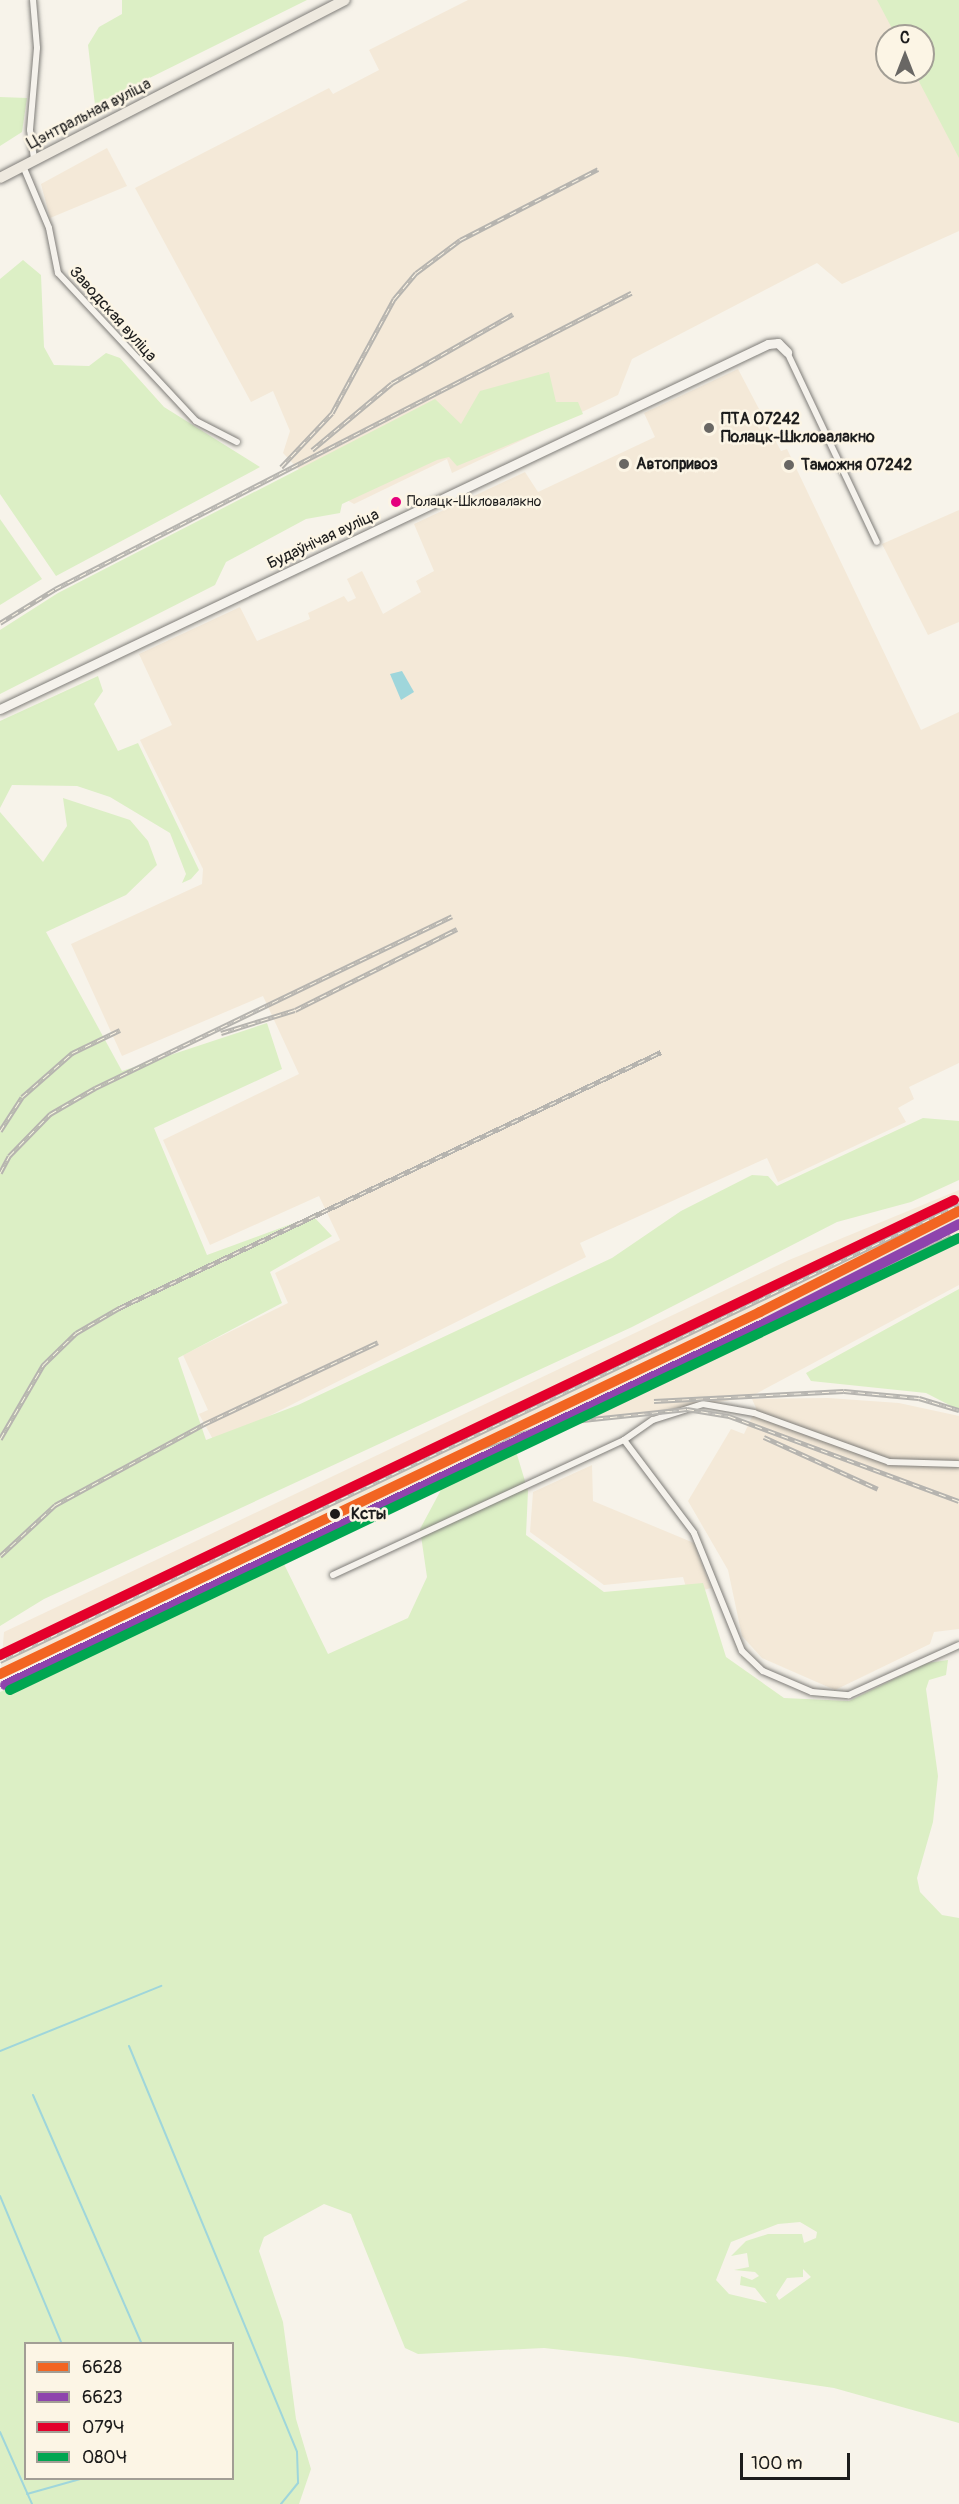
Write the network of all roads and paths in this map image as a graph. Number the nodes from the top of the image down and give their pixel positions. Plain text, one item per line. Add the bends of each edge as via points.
1 (33, 0) edge
2 (345, 0) edge
3 (34, 159) junction
4 (23, 165) junction
5 (0, 178) edge
6 (787, 352) joint
7 (237, 442) dead end
8 (877, 542) dead end
9 (0, 709) edge
10 (624, 1440) junction
11 (958, 1464) edge
12 (333, 1575) dead end
13 (959, 1645) edge

1 - 3 street via 37,48 30,130
2 - 3 main road, Цэнтральная вуліца
3 - 4 main road, Цэнтральная вуліца
4 - 5 main road, Цэнтральная вуліца
4 - 7 street, Заводская вуліца via 49,228 58,273 195,421
6 - 8 street
6 - 9 street, Будаўнічая вуліца via 778,344 768,344
10 - 11 street via 653,1420 703,1404 753,1413 889,1462
10 - 12 street
10 - 13 street via 693,1533 742,1651 763,1671 812,1692 849,1695

